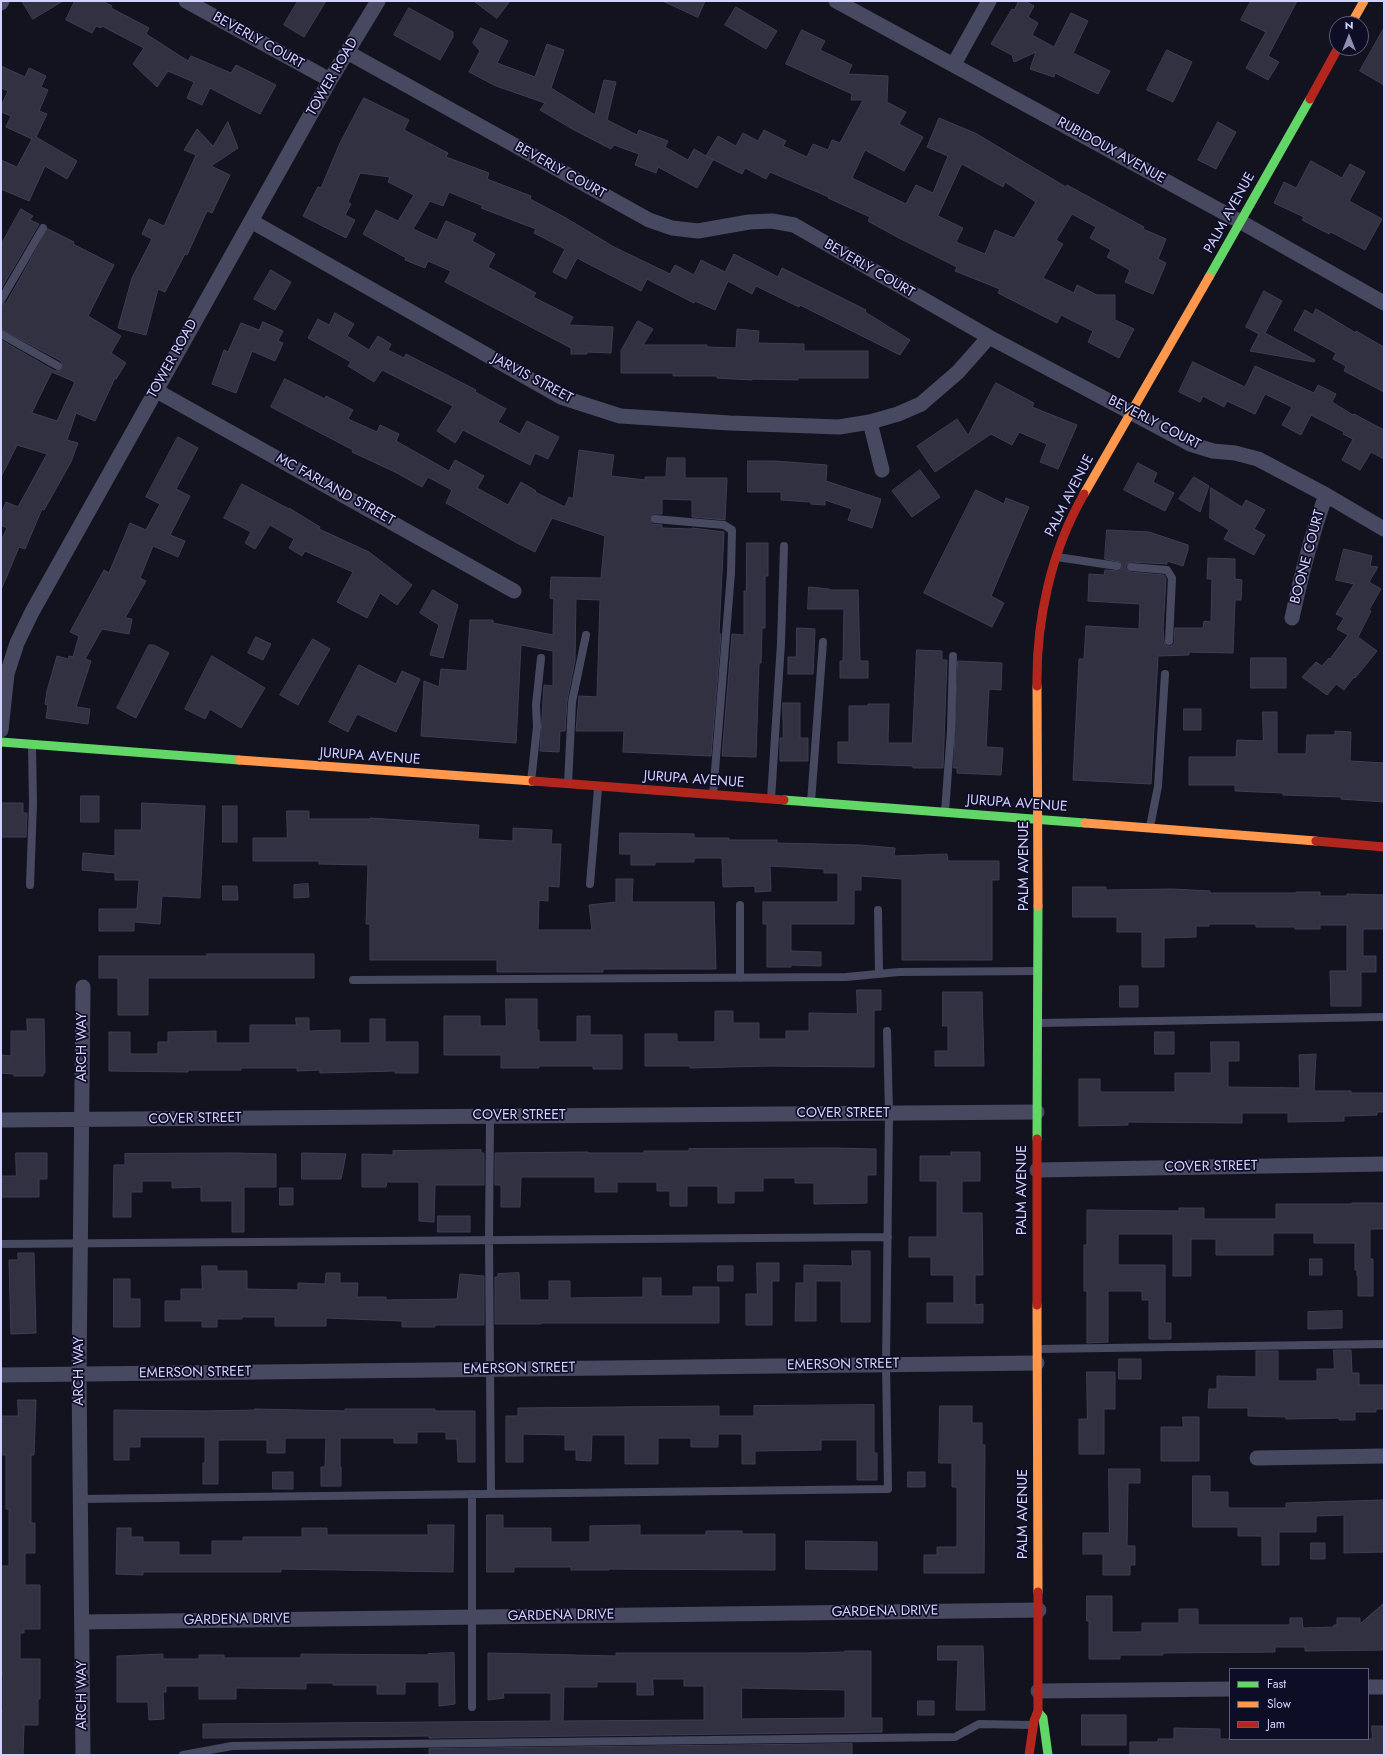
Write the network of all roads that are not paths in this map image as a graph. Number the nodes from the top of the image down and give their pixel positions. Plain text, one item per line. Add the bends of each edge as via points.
1 (186, 1) edge
2 (378, 1) edge
3 (836, 1) edge
4 (989, 1) edge
5 (1364, 1) edge
6 (1356, 16) edge
7 (347, 52) junction
8 (1334, 56) edge
9 (954, 64) junction
10 (330, 80) junction
11 (251, 221) junction
12 (1241, 222) junction
13 (43, 228) dead end
14 (1, 300) edge
15 (1384, 303) edge
16 (1, 334) edge
17 (989, 337) junction
18 (58, 366) dead end
19 (155, 390) junction
20 (1131, 412) junction
21 (870, 422) junction
22 (882, 470) dead end
23 (1326, 495) junction
24 (654, 519) dead end
25 (1384, 529) edge
26 (784, 546) dead end
27 (1057, 556) junction
28 (1117, 566) dead end
29 (1131, 567) dead end
30 (514, 591) dead end
31 (1292, 618) dead end
32 (586, 635) dead end
33 (1169, 641) dead end
34 (823, 642) dead end
35 (953, 656) dead end
36 (541, 658) dead end
37 (1165, 674) dead end
38 (1, 730) edge
39 (1, 742) edge
40 (32, 745) junction
41 (531, 782) junction
42 (568, 785) junction
43 (598, 788) junction
44 (713, 796) junction
45 (771, 800) junction
46 (811, 803) junction
47 (945, 812) junction
48 (1039, 819) junction
49 (1150, 828) junction
50 (1384, 847) edge
51 (590, 884) dead end
52 (30, 885) dead end
53 (740, 905) dead end
54 (878, 910) dead end
55 (1038, 970) junction
56 (879, 974) junction
57 (740, 978) junction
58 (353, 980) dead end
59 (83, 987) dead end
60 (1384, 1017) edge
61 (1038, 1023) junction
62 (887, 1031) dead end
63 (1037, 1112) junction
64 (889, 1113) junction
65 (490, 1116) junction
66 (1, 1120) edge
67 (82, 1120) junction
68 (1384, 1164) edge
69 (1037, 1170) junction
70 (888, 1237) junction
71 (489, 1241) junction
72 (1, 1244) edge
73 (81, 1244) junction
74 (1384, 1344) edge
75 (1037, 1356) junction
76 (886, 1364) junction
77 (491, 1369) junction
78 (1, 1375) edge
79 (80, 1375) junction
80 (1384, 1456) edge
81 (1257, 1458) dead end
82 (472, 1494) junction
83 (491, 1494) junction
84 (81, 1499) junction
85 (1039, 1610) junction
86 (471, 1617) junction
87 (83, 1622) junction
88 (1369, 1687) edge
89 (1384, 1687) edge
90 (1229, 1689) edge
91 (1038, 1691) junction
92 (472, 1707) dead end
93 (1038, 1711) junction
94 (1033, 1725) junction
95 (83, 1755) edge
96 (183, 1755) edge
97 (1029, 1755) edge
98 (1048, 1755) edge

1 - 10 street, BEVERLY COURT
2 - 7 street, TOWER ROAD
3 - 9 street, RUBIDOUX AVENUE
4 - 9 street
5 - 6 street
7 - 10 street, TOWER ROAD
7 - 17 street, BEVERLY COURT via 649,220 672,228 698,230 749,222 772,221 794,225
8 - 12 street, PALM AVENUE
9 - 12 street, RUBIDOUX AVENUE
10 - 11 street, TOWER ROAD
11 - 19 street, TOWER ROAD
11 - 21 street, JARVIS STREET via 561,397 620,416 839,427
12 - 15 street, RUBIDOUX AVENUE
12 - 20 street, PALM AVENUE
13 - 14 lane
16 - 18 lane
17 - 20 street, BEVERLY COURT
17 - 21 street, JARVIS STREET via 958,372 921,404
19 - 30 street, MC FARLAND STREET
19 - 38 street, TOWER ROAD via 35,605 17,643 8,674
20 - 23 street, BEVERLY COURT via 1190,444 1258,459
20 - 27 street, PALM AVENUE via 1081,499
21 - 22 street
23 - 25 street, BEVERLY COURT
23 - 31 street, BOONE COURT via 1311,537
24 - 44 lane via 724,525 732,530 731,573
26 - 45 lane
27 - 28 lane
27 - 48 street, PALM AVENUE via 1038,639
29 - 33 lane via 1166,570 1172,578
32 - 42 lane via 572,702
34 - 46 lane
35 - 47 lane
36 - 41 lane
37 - 49 lane via 1158,786
39 - 40 street, JURUPA AVENUE
40 - 41 street, JURUPA AVENUE
40 - 52 lane
41 - 42 street, JURUPA AVENUE
42 - 43 street, JURUPA AVENUE
43 - 44 street, JURUPA AVENUE
43 - 51 lane
44 - 45 street, JURUPA AVENUE
45 - 46 street, JURUPA AVENUE
46 - 47 street, JURUPA AVENUE
47 - 48 street, JURUPA AVENUE
48 - 49 street, JURUPA AVENUE
48 - 55 street, PALM AVENUE
49 - 50 street, JURUPA AVENUE
53 - 57 lane
54 - 56 lane
55 - 56 lane
55 - 61 street, PALM AVENUE
56 - 57 lane via 846,977
57 - 58 lane
59 - 67 street, ARCH WAY
60 - 61 lane
61 - 63 street, PALM AVENUE
62 - 64 lane
63 - 64 street, COVER STREET
63 - 69 street, PALM AVENUE
64 - 65 street, COVER STREET
64 - 70 lane
65 - 67 street, COVER STREET
65 - 71 lane
66 - 67 street, COVER STREET
67 - 73 street, ARCH WAY
68 - 69 street, COVER STREET
69 - 75 street, PALM AVENUE
70 - 71 lane
70 - 76 lane
71 - 73 lane
71 - 77 lane
72 - 73 lane
73 - 79 street, ARCH WAY
74 - 75 lane
75 - 76 street, EMERSON STREET
75 - 85 street, PALM AVENUE
76 - 77 street, EMERSON STREET
76 - 83 lane via 888,1489
77 - 79 street, EMERSON STREET
77 - 83 lane
78 - 79 street, EMERSON STREET
79 - 84 street, ARCH WAY
80 - 81 street
82 - 83 lane
82 - 84 lane
82 - 86 lane
84 - 87 street, ARCH WAY
85 - 86 street, GARDENA DRIVE
85 - 91 street, PALM AVENUE
86 - 87 street, GARDENA DRIVE
86 - 92 lane
87 - 95 street, ARCH WAY
88 - 89 street
90 - 91 street
91 - 93 street, PALM AVENUE
93 - 94 street, PALM AVENUE
93 - 98 street, PALM AVENUE via 1043,1718
94 - 96 lane via 979,1724 955,1737 232,1746
94 - 97 street, PALM AVENUE

